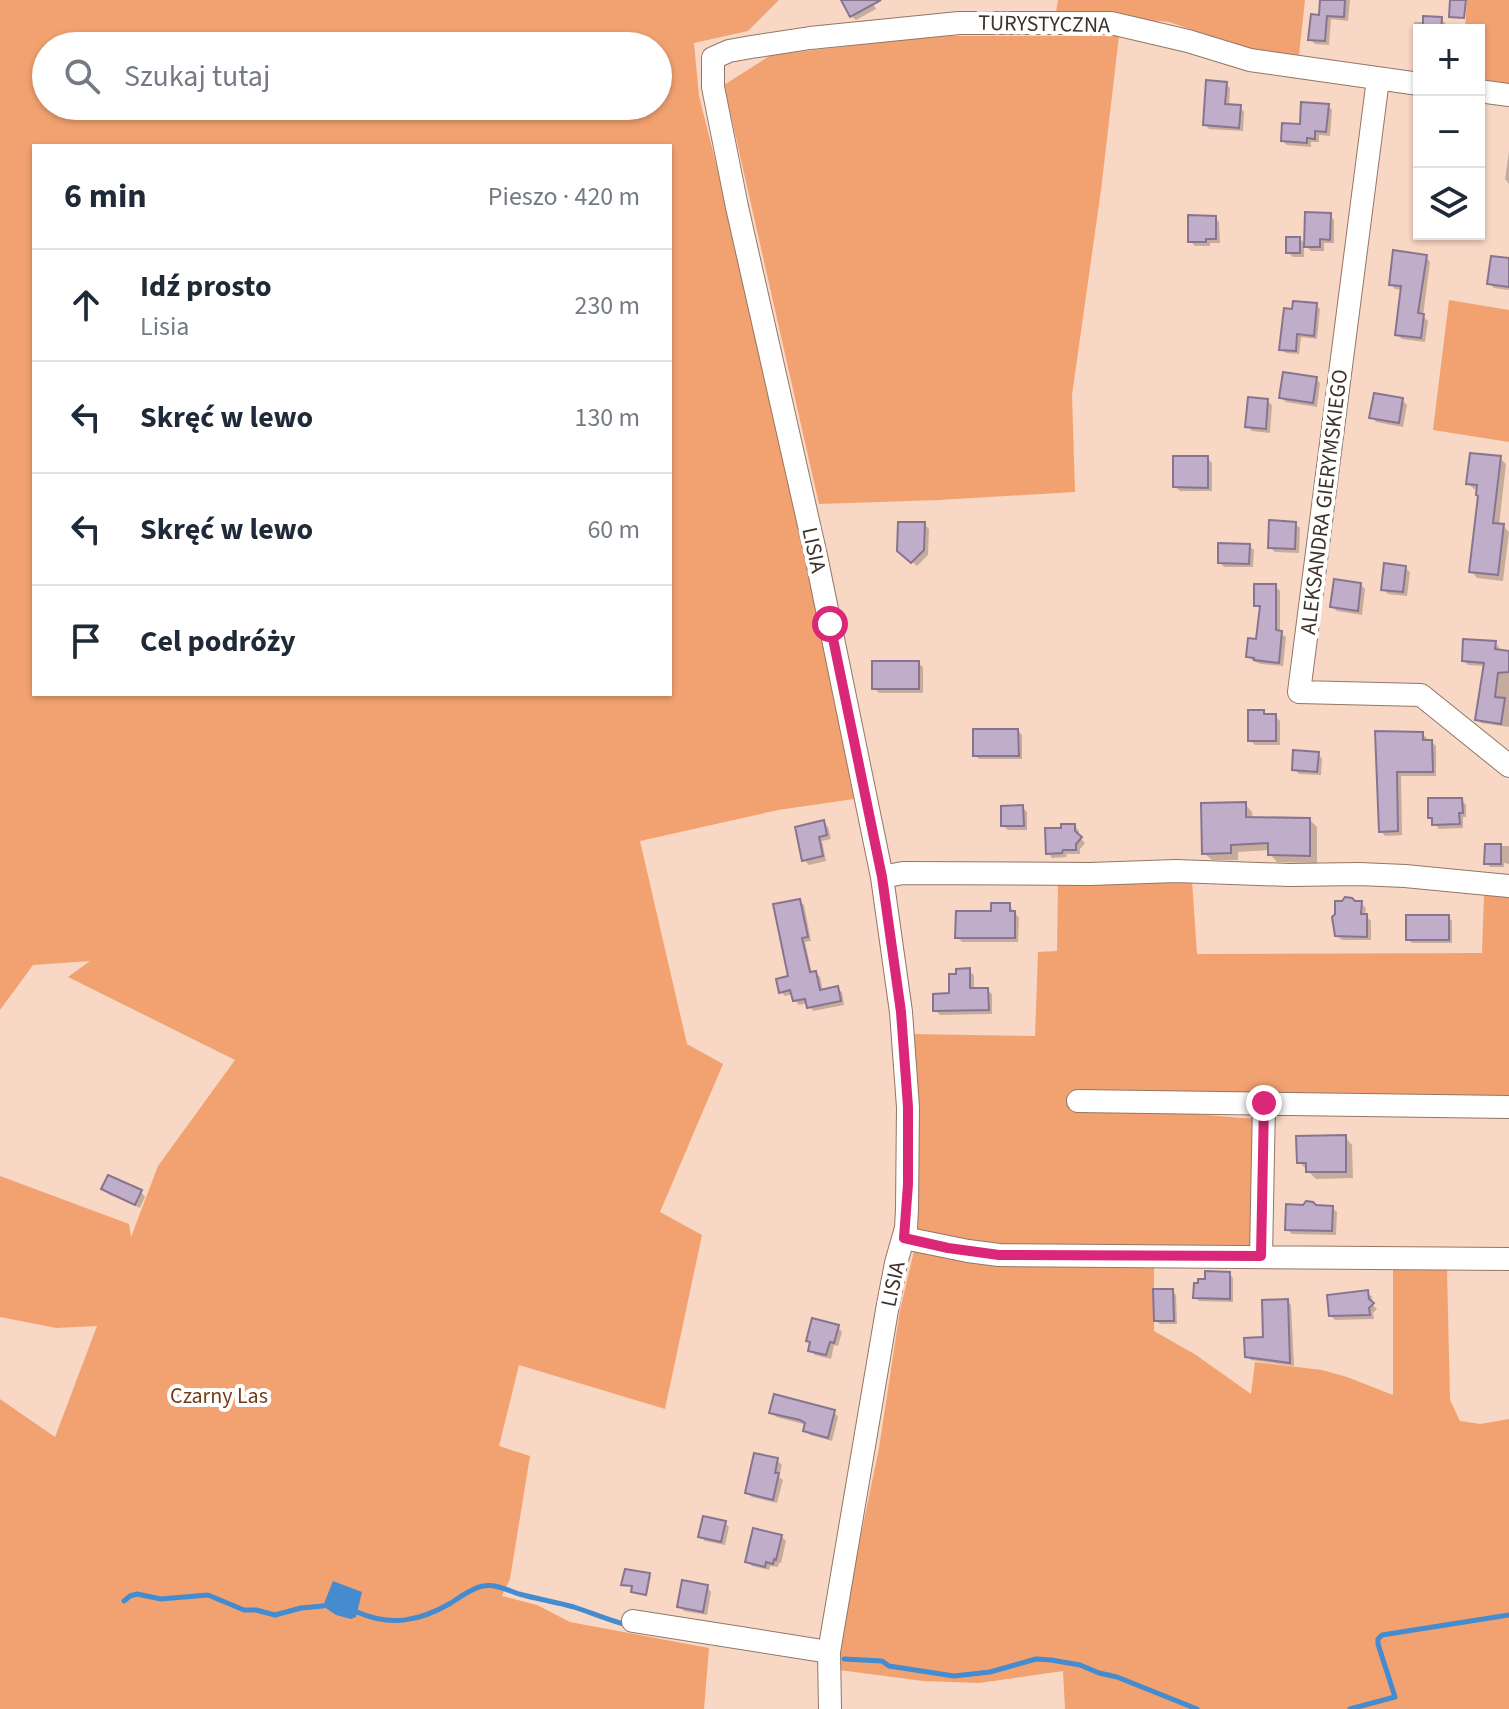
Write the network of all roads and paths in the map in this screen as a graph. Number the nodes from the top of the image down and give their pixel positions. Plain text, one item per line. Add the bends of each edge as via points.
1 (713, 58) joint
2 (1378, 79) junction
3 (1413, 83) edge
4 (1485, 92) edge
5 (1509, 95) edge
6 (1509, 766) edge
7 (882, 877) junction
8 (1509, 886) edge
9 (1078, 1101) dead end
10 (1264, 1103) junction
11 (1509, 1107) edge
12 (904, 1238) junction
13 (1261, 1256) junction
14 (1509, 1259) edge
15 (633, 1621) dead end
16 (829, 1652) junction
17 (830, 1709) edge

1 - 2 street, TURYSTYCZNA via 810,38 959,23 1111,23 1250,60
1 - 7 street, LISIA via 713,87 737,207
2 - 3 street, TURYSTYCZNA
2 - 6 street, ALEKSANDRA GIERYMSKIEGO via 1299,692 1421,695
4 - 5 street
7 - 8 street via 1176,871 1374,875
7 - 12 street, LISIA via 906,1076
9 - 10 street
10 - 11 street
10 - 13 street
12 - 13 street via 999,1255
12 - 16 street, LISIA
13 - 14 street
15 - 16 street
16 - 17 street, LISIA

